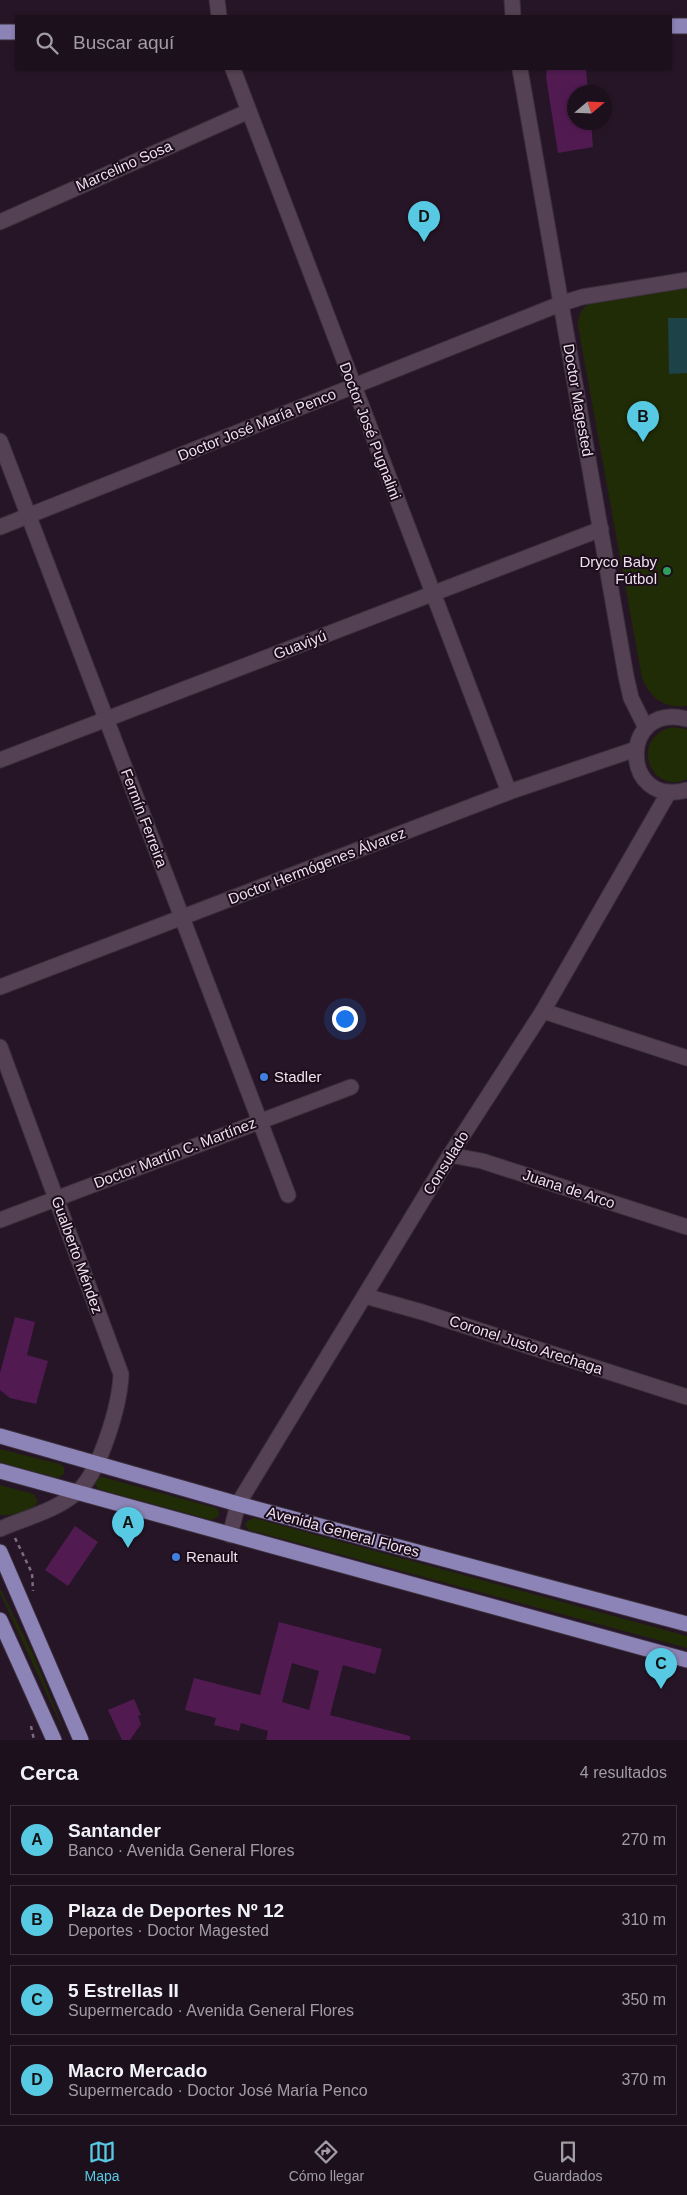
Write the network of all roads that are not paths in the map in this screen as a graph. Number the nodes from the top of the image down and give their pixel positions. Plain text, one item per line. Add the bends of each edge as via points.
1 (217, 0) edge
2 (512, 0) edge
3 (219, 15) edge
4 (513, 15) edge
5 (672, 26) edge
6 (687, 26) edge
7 (0, 32) edge
8 (15, 32) edge
9 (233, 70) edge
10 (520, 70) edge
11 (249, 111) junction
12 (0, 222) edge
13 (687, 280) edge
14 (560, 304) junction
15 (353, 387) junction
16 (0, 441) edge
17 (29, 516) junction
18 (0, 527) edge
19 (601, 529) junction
20 (432, 594) junction
21 (687, 719) edge
22 (107, 720) junction
23 (646, 728) junction
24 (636, 749) junction
25 (0, 760) edge
26 (687, 790) edge
27 (509, 792) junction
28 (669, 792) junction
29 (182, 917) junction
30 (0, 987) edge
31 (544, 1011) junction
32 (0, 1047) edge
33 (687, 1058) edge
34 (351, 1087) dead end
35 (260, 1122) junction
36 (450, 1155) junction
37 (288, 1195) dead end
38 (56, 1198) junction
39 (0, 1220) edge
40 (687, 1227) edge
41 (365, 1296) junction
42 (687, 1397) edge
43 (0, 1436) edge
44 (96, 1464) junction
45 (0, 1471) edge
46 (77, 1493) junction
47 (238, 1504) junction
48 (0, 1528) edge
49 (230, 1535) junction
50 (1, 1555) edge
51 (0, 1620) edge
52 (687, 1624) edge
53 (687, 1660) edge
54 (54, 1740) edge
55 (81, 1740) edge

1 - 3 street
2 - 4 street
5 - 6 main road
7 - 8 main road
9 - 11 street, Doctor José Pugnalini
10 - 14 street, Doctor Magested
11 - 12 street, Marcelino Sosa
11 - 15 street, Doctor José Pugnalini
13 - 14 street, Doctor José María Penco via 582,297
14 - 15 street, Doctor José María Penco
14 - 19 street, Doctor Magested
15 - 17 street, Doctor José María Penco
15 - 20 street, Doctor José Pugnalini
16 - 17 street, Fermín Ferreira
17 - 18 street, Doctor José María Penco
17 - 22 street, Fermín Ferreira
19 - 20 street, Guaviyú
19 - 23 street, Doctor Magested via 631,698
20 - 22 street, Guaviyú
20 - 27 street, Doctor José Pugnalini
21 - 23 street via 670,716
22 - 25 street, Guaviyú
22 - 29 street, Fermín Ferreira
23 - 24 street
24 - 27 street, Doctor Hermógenes Álvarez
24 - 28 street via 637,766 646,781
26 - 28 street
27 - 29 street, Doctor Hermógenes Álvarez
28 - 31 street, Consulado
29 - 30 street, Doctor Hermógenes Álvarez
29 - 35 street, Fermín Ferreira
31 - 33 street
31 - 36 street, Consulado
32 - 38 street, Gualberto Méndez
34 - 35 street, Doctor Martín C. Martínez
35 - 37 street, Fermín Ferreira
35 - 38 street, Doctor Martín C. Martínez
36 - 40 street, Juana de Arco via 482,1161
36 - 41 street, Consulado
38 - 39 street, Doctor Martín C. Martínez
38 - 44 street, Gualberto Méndez via 120,1374 120,1390 106,1442
41 - 42 street, Coronel Justo Arechaga
41 - 47 street, Consulado
43 - 44 main road, Avenida General Flores
44 - 46 street, Gualberto Méndez
44 - 47 main road, Avenida General Flores
45 - 46 main road
46 - 48 street
46 - 49 main road
47 - 49 street, Consulado
47 - 52 main road, Avenida General Flores
49 - 53 main road
50 - 55 main road
51 - 54 main road

